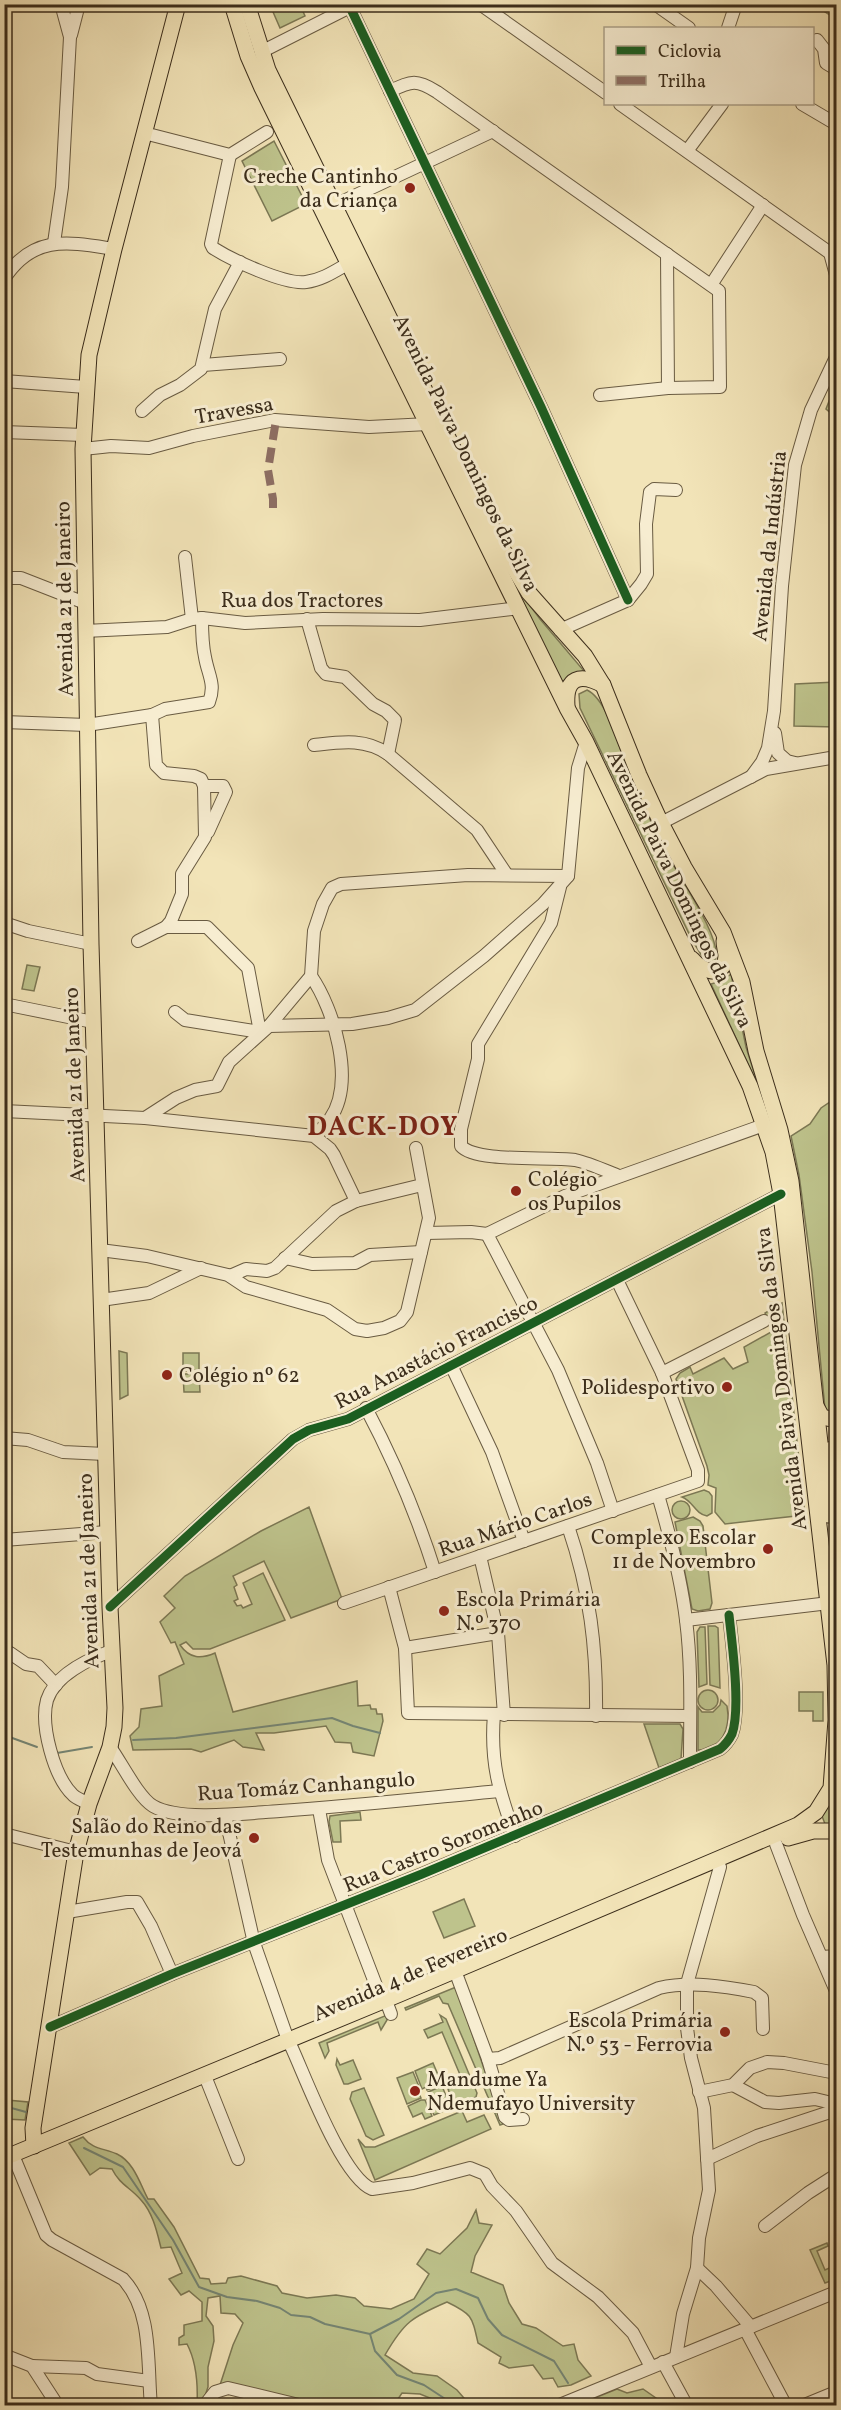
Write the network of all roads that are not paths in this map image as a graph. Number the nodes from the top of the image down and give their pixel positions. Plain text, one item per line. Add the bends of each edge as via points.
1 (61, 4) edge
2 (79, 4) edge
3 (178, 4) edge
4 (184, 4) edge
5 (223, 4) edge
6 (232, 4) edge
7 (247, 4) edge
8 (480, 4) edge
9 (655, 4) edge
10 (736, 4) edge
11 (353, 6) edge
12 (237, 21) junction
13 (174, 25) junction
14 (688, 27) edge
15 (728, 27) edge
16 (70, 37) junction
17 (817, 40) dead end
18 (255, 54) junction
19 (837, 69) edge
20 (390, 92) junction
21 (604, 92) edge
22 (621, 105) edge
23 (721, 105) edge
24 (804, 105) edge
25 (837, 124) edge
26 (493, 131) junction
27 (267, 132) dead end
28 (144, 133) junction
29 (687, 151) junction
30 (230, 155) junction
31 (424, 163) junction
32 (335, 205) junction
33 (763, 205) junction
34 (54, 243) junction
35 (114, 249) junction
36 (833, 252) edge
37 (668, 254) junction
38 (240, 262) junction
39 (349, 263) junction
40 (837, 275) edge
41 (4, 279) edge
42 (711, 285) junction
43 (837, 357) edge
44 (280, 359) dead end
45 (203, 365) junction
46 (4, 381) edge
47 (86, 387) junction
48 (668, 388) junction
49 (600, 395) dead end
50 (142, 411) dead end
51 (428, 424) junction
52 (4, 432) edge
53 (83, 442) junction
54 (676, 490) dead end
55 (185, 557) dead end
56 (4, 578) edge
57 (628, 600) junction
58 (85, 603) junction
59 (519, 608) junction
60 (197, 619) junction
61 (307, 620) junction
62 (560, 630) junction
63 (86, 631) junction
64 (603, 685) junction
65 (567, 708) junction
66 (774, 711) junction
67 (152, 715) junction
68 (4, 722) edge
69 (87, 725) junction
70 (586, 742) junction
71 (314, 745) dead end
72 (388, 754) junction
73 (837, 757) edge
74 (795, 764) junction
75 (751, 777) junction
76 (204, 786) junction
77 (661, 823) junction
78 (205, 837) junction
79 (507, 875) junction
80 (564, 881) junction
81 (4, 923) edge
82 (166, 927) junction
83 (723, 932) junction
84 (138, 942) dead end
85 (91, 944) junction
86 (686, 951) junction
87 (311, 976) junction
88 (4, 1004) edge
89 (175, 1012) dead end
90 (93, 1022) junction
91 (333, 1026) junction
92 (264, 1029) junction
93 (4, 1111) edge
94 (96, 1115) junction
95 (145, 1118) junction
96 (764, 1125) junction
97 (314, 1136) junction
98 (416, 1148) dead end
99 (619, 1176) junction
100 (422, 1185) junction
101 (781, 1194) junction
102 (356, 1202) junction
103 (426, 1233) junction
104 (488, 1234) junction
105 (100, 1250) junction
106 (421, 1252) junction
107 (285, 1258) junction
108 (201, 1268) junction
109 (230, 1276) junction
110 (617, 1280) junction
111 (101, 1300) junction
112 (764, 1321) dead end
113 (535, 1323) junction
114 (451, 1365) junction
115 (662, 1373) junction
116 (814, 1403) junction
117 (366, 1408) junction
118 (837, 1420) edge
119 (4, 1438) edge
120 (837, 1448) edge
121 (105, 1454) junction
122 (821, 1460) junction
123 (658, 1495) junction
124 (613, 1511) junction
125 (568, 1526) junction
126 (107, 1533) junction
127 (4, 1540) edge
128 (524, 1541) junction
129 (480, 1556) junction
130 (435, 1572) junction
131 (389, 1587) junction
132 (837, 1587) edge
133 (344, 1603) dead end
134 (829, 1603) junction
135 (110, 1607) junction
136 (729, 1615) junction
137 (686, 1620) junction
138 (498, 1633) junction
139 (405, 1647) junction
140 (111, 1651) junction
141 (10, 1653) dead end
142 (56, 1685) junction
143 (499, 1714) junction
144 (596, 1716) junction
145 (690, 1716) junction
146 (110, 1747) junction
147 (690, 1762) junction
148 (499, 1791) junction
149 (837, 1799) edge
150 (89, 1804) junction
151 (821, 1806) junction
152 (319, 1809) junction
153 (225, 1815) junction
154 (835, 1831) edge
155 (4, 1834) edge
156 (515, 1836) junction
157 (776, 1844) junction
158 (76, 1852) junction
159 (720, 1867) junction
160 (344, 1906) junction
161 (67, 1912) junction
162 (254, 1943) junction
163 (837, 1956) edge
164 (822, 1958) junction
165 (172, 1974) junction
166 (458, 1977) junction
167 (687, 1984) junction
168 (837, 1991) edge
169 (387, 2007) junction
170 (50, 2027) junction
171 (763, 2029) dead end
172 (290, 2043) junction
173 (488, 2059) junction
174 (837, 2073) edge
175 (207, 2081) junction
176 (733, 2085) junction
177 (699, 2092) junction
178 (837, 2104) edge
179 (837, 2110) edge
180 (523, 2119) dead end
181 (34, 2146) junction
182 (238, 2159) dead end
183 (707, 2159) junction
184 (8, 2161) edge
185 (837, 2175) edge
186 (765, 2226) dead end
187 (697, 2268) junction
188 (837, 2292) edge
189 (748, 2328) junction
190 (4, 2355) edge
191 (676, 2357) junction
192 (663, 2362) junction
193 (33, 2366) junction
194 (651, 2367) junction
195 (149, 2381) junction
196 (837, 2392) edge
197 (58, 2406) edge
198 (151, 2406) edge
199 (204, 2406) edge
200 (303, 2406) edge
201 (557, 2406) edge
202 (687, 2406) edge
203 (786, 2406) edge
204 (802, 2406) edge

1 - 16 street
2 - 16 street
3 - 13 main road
4 - 13 main road
5 - 12 main road
6 - 12 main road
7 - 18 main road
8 - 21 street
9 - 14 street
10 - 15 street
11 - 18 street
11 - 20 street
12 - 18 main road
13 - 28 main road, Avenida 21 de Janeiro
16 - 34 street via 62,187
17 - 19 street via 824,49 826,63
18 - 32 main road, Avenida Paiva Domingos da Silva via 275,85
18 - 39 main road, Avenida Paiva Domingos da Silva
20 - 26 street via 408,83 421,82
20 - 31 street
22 - 29 street
23 - 29 street
24 - 25 street
26 - 31 street
26 - 37 street
27 - 30 street
28 - 30 street
28 - 35 main road, Avenida 21 de Janeiro
29 - 33 street
30 - 38 street via 211,244
31 - 32 street
31 - 57 street
32 - 62 main road, Avenida Paiva Domingos da Silva via 503,550 529,593
33 - 36 street
33 - 42 street
34 - 35 street
34 - 41 street via 36,248 12,267
35 - 47 main road, Avenida 21 de Janeiro via 89,355
36 - 40 street
37 - 42 street
37 - 48 street
38 - 39 street via 292,283 319,280
38 - 45 street via 215,309
39 - 51 main road, Avenida Paiva Domingos da Silva
42 - 48 street via 719,291 720,387
43 - 66 street, Avenida da Indústria via 811,410 795,465
44 - 45 street
45 - 50 street
46 - 47 street
47 - 53 main road, Avenida 21 de Janeiro
48 - 49 street
51 - 53 street, Travessa via 369,427 274,420 149,448
51 - 59 main road, Avenida Paiva Domingos da Silva
52 - 53 street, Travessa
53 - 58 main road, Avenida 21 de Janeiro
54 - 57 street via 650,492 647,574
55 - 60 street
56 - 58 street via 21,578
57 - 62 street
58 - 63 main road, Avenida 21 de Janeiro
59 - 61 street, Rua dos Tractores via 420,620
59 - 65 main road, Avenida Paiva Domingos da Silva
60 - 61 street, Rua dos Tractores
60 - 63 street, Rua dos Tractores via 167,627
60 - 67 street via 213,681 209,702
61 - 72 street via 326,674 345,676 395,720
62 - 64 main road, Avenida Paiva Domingos da Silva via 585,656
63 - 69 main road, Avenida 21 de Janeiro
64 - 65 main road via 589,678 573,682 566,693
64 - 77 main road, Avenida Paiva Domingos da Silva
65 - 70 main road, Avenida Paiva Domingos da Silva
66 - 74 street, Avenida da Indústria via 778,753
66 - 75 street, Avenida da Indústria via 768,748
67 - 69 street
67 - 76 street via 159,770 194,776
68 - 69 street
69 - 85 main road, Avenida 21 de Janeiro
70 - 80 street via 578,768
70 - 86 main road, Avenida Paiva Domingos da Silva
71 - 72 street via 361,742
72 - 79 street via 477,830
73 - 74 street
74 - 75 street via 766,769
75 - 77 street
76 - 78 street
76 - 78 street via 223,786 226,792
77 - 83 main road, Avenida Paiva Domingos da Silva
78 - 82 street via 182,874 182,894
79 - 80 street
79 - 87 street via 341,884 332,888 314,931
80 - 91 street via 484,957 415,1010
80 - 99 street via 551,923 478,1044 461,1146 465,1151 492,1157 578,1161
81 - 85 street
82 - 84 street
82 - 92 street via 207,927 248,968
83 - 86 main road via 726,956 718,970 706,971
83 - 116 main road, Avenida Paiva Domingos da Silva via 742,982 756,1051 789,1171
85 - 90 main road, Avenida 21 de Janeiro
86 - 96 main road, Avenida Paiva Domingos da Silva via 750,1086
87 - 91 street via 322,992
87 - 92 street
88 - 90 street
89 - 92 street via 185,1020
90 - 94 main road, Avenida 21 de Janeiro
91 - 92 street via 292,1024
91 - 97 street via 341,1055 340,1087 330,1118
92 - 95 street via 229,1062 217,1086 176,1098
93 - 94 street
94 - 95 street
94 - 105 main road, Avenida 21 de Janeiro
95 - 97 street
96 - 99 street
96 - 101 main road, Avenida Paiva Domingos da Silva
97 - 102 street via 334,1155
98 - 100 street
99 - 104 street via 565,1196
100 - 102 street
100 - 103 street via 428,1210
101 - 110 street, Rua Anastácio Francisco
101 - 134 main road, Avenida Paiva Domingos da Silva
102 - 107 street via 336,1211
103 - 104 street
103 - 106 street
104 - 113 street
105 - 108 street
105 - 111 main road, Avenida 21 de Janeiro
106 - 107 street via 370,1255 355,1263 312,1264
106 - 109 street via 404,1317 384,1328 367,1331 348,1326 327,1310 246,1287
107 - 109 street via 267,1271 246,1269
108 - 109 street
108 - 111 street via 149,1293
110 - 113 street, Rua Anastácio Francisco
110 - 115 street
111 - 121 main road, Avenida 21 de Janeiro
112 - 115 street
113 - 114 street, Rua Anastácio Francisco
113 - 124 street via 579,1417
114 - 117 street, Rua Anastácio Francisco
114 - 128 street via 492,1452
115 - 123 street, Rua Mário Carlos via 698,1470 698,1480
116 - 118 main road via 822,1417
116 - 122 main road, Avenida Paiva Domingos da Silva
117 - 130 street via 389,1450
117 - 135 street, Rua Anastácio Francisco via 348,1419 293,1439
119 - 121 street via 28,1440 63,1452
120 - 122 main road
121 - 126 main road, Avenida 21 de Janeiro
122 - 132 main road, Avenida Paiva Domingos da Silva
123 - 124 street, Rua Mário Carlos
123 - 137 street
124 - 125 street, Rua Mário Carlos
125 - 128 street, Rua Mário Carlos
125 - 144 street via 593,1621
126 - 127 street
126 - 135 main road, Avenida 21 de Janeiro
128 - 129 street, Rua Mário Carlos
129 - 130 street, Rua Mário Carlos
129 - 138 street
130 - 131 street, Rua Mário Carlos
131 - 133 street, Rua Mário Carlos
131 - 139 street
134 - 136 street
134 - 151 main road, Avenida Paiva Domingos da Silva via 836,1720 832,1777
135 - 140 main road, Avenida 21 de Janeiro
136 - 137 street
136 - 147 street, Rua Castro Soromenho via 735,1694 732,1734 720,1749
137 - 145 street
138 - 139 street
138 - 143 street
139 - 143 street via 408,1713
140 - 142 street via 83,1662
140 - 146 main road, Avenida 21 de Janeiro via 115,1708
141 - 142 street via 26,1664 38,1666
142 - 150 street via 48,1699 45,1718 51,1755 73,1796
143 - 144 street
143 - 148 street via 493,1749
144 - 145 street
145 - 147 street
146 - 150 main road, Avenida 21 de Janeiro
146 - 153 street, Rua Tomáz Canhangulo via 150,1805 177,1813
147 - 156 street, Rua Castro Soromenho
148 - 152 street, Rua Tomáz Canhangulo
148 - 156 street
149 - 151 main road, Avenida 4 de Fevereiro
150 - 158 main road, Avenida 21 de Janeiro
151 - 154 main road via 820,1822
151 - 169 main road, Avenida 4 de Fevereiro via 805,1821 773,1836
152 - 153 street, Rua Tomáz Canhangulo
152 - 160 street via 328,1860
153 - 162 street
154 - 157 main road, Avenida 4 de Fevereiro via 802,1833
155 - 158 street
156 - 160 street, Rua Castro Soromenho
157 - 159 main road, Avenida 4 de Fevereiro
157 - 164 street
158 - 161 main road, Avenida 21 de Janeiro
159 - 166 main road, Avenida 4 de Fevereiro
159 - 167 street
160 - 162 street, Rua Castro Soromenho
160 - 169 street
161 - 165 street via 137,1902
161 - 170 main road, Avenida 21 de Janeiro
162 - 165 street, Rua Castro Soromenho
162 - 172 street
163 - 164 street
164 - 168 street
165 - 170 street, Rua Castro Soromenho
166 - 169 main road, Avenida 4 de Fevereiro
166 - 173 street
167 - 171 street via 754,1992 762,1998
167 - 173 street via 659,1988 500,2058
167 - 177 street via 687,2028
169 - 172 main road, Avenida 4 de Fevereiro
170 - 181 main road, Avenida 21 de Janeiro via 33,2128
172 - 175 main road, Avenida 4 de Fevereiro
172 - 181 main road, Avenida 4 de Fevereiro
172 - 194 street via 339,2149 366,2187 413,2184 470,2168 485,2174 552,2263 598,2297 633,2333
173 - 180 street via 505,2117
174 - 176 street via 767,2062 750,2068
175 - 182 street
175 - 184 main road, Avenida 4 de Fevereiro
176 - 177 street
176 - 178 street via 765,2102 815,2100
177 - 183 street via 704,2108
179 - 183 street via 757,2136
181 - 184 main road, Avenida 4 de Fevereiro
183 - 187 street via 709,2190
184 - 195 street via 46,2235 123,2279 131,2288 141,2312
185 - 186 street
187 - 189 street
187 - 191 street via 683,2314
188 - 189 street
189 - 191 street
189 - 203 street
190 - 193 street
191 - 192 street
192 - 194 street
192 - 202 street
193 - 195 street via 86,2368 97,2374
193 - 197 street
194 - 201 street
195 - 198 street
196 - 204 street
199 - 200 street via 214,2392 228,2388

